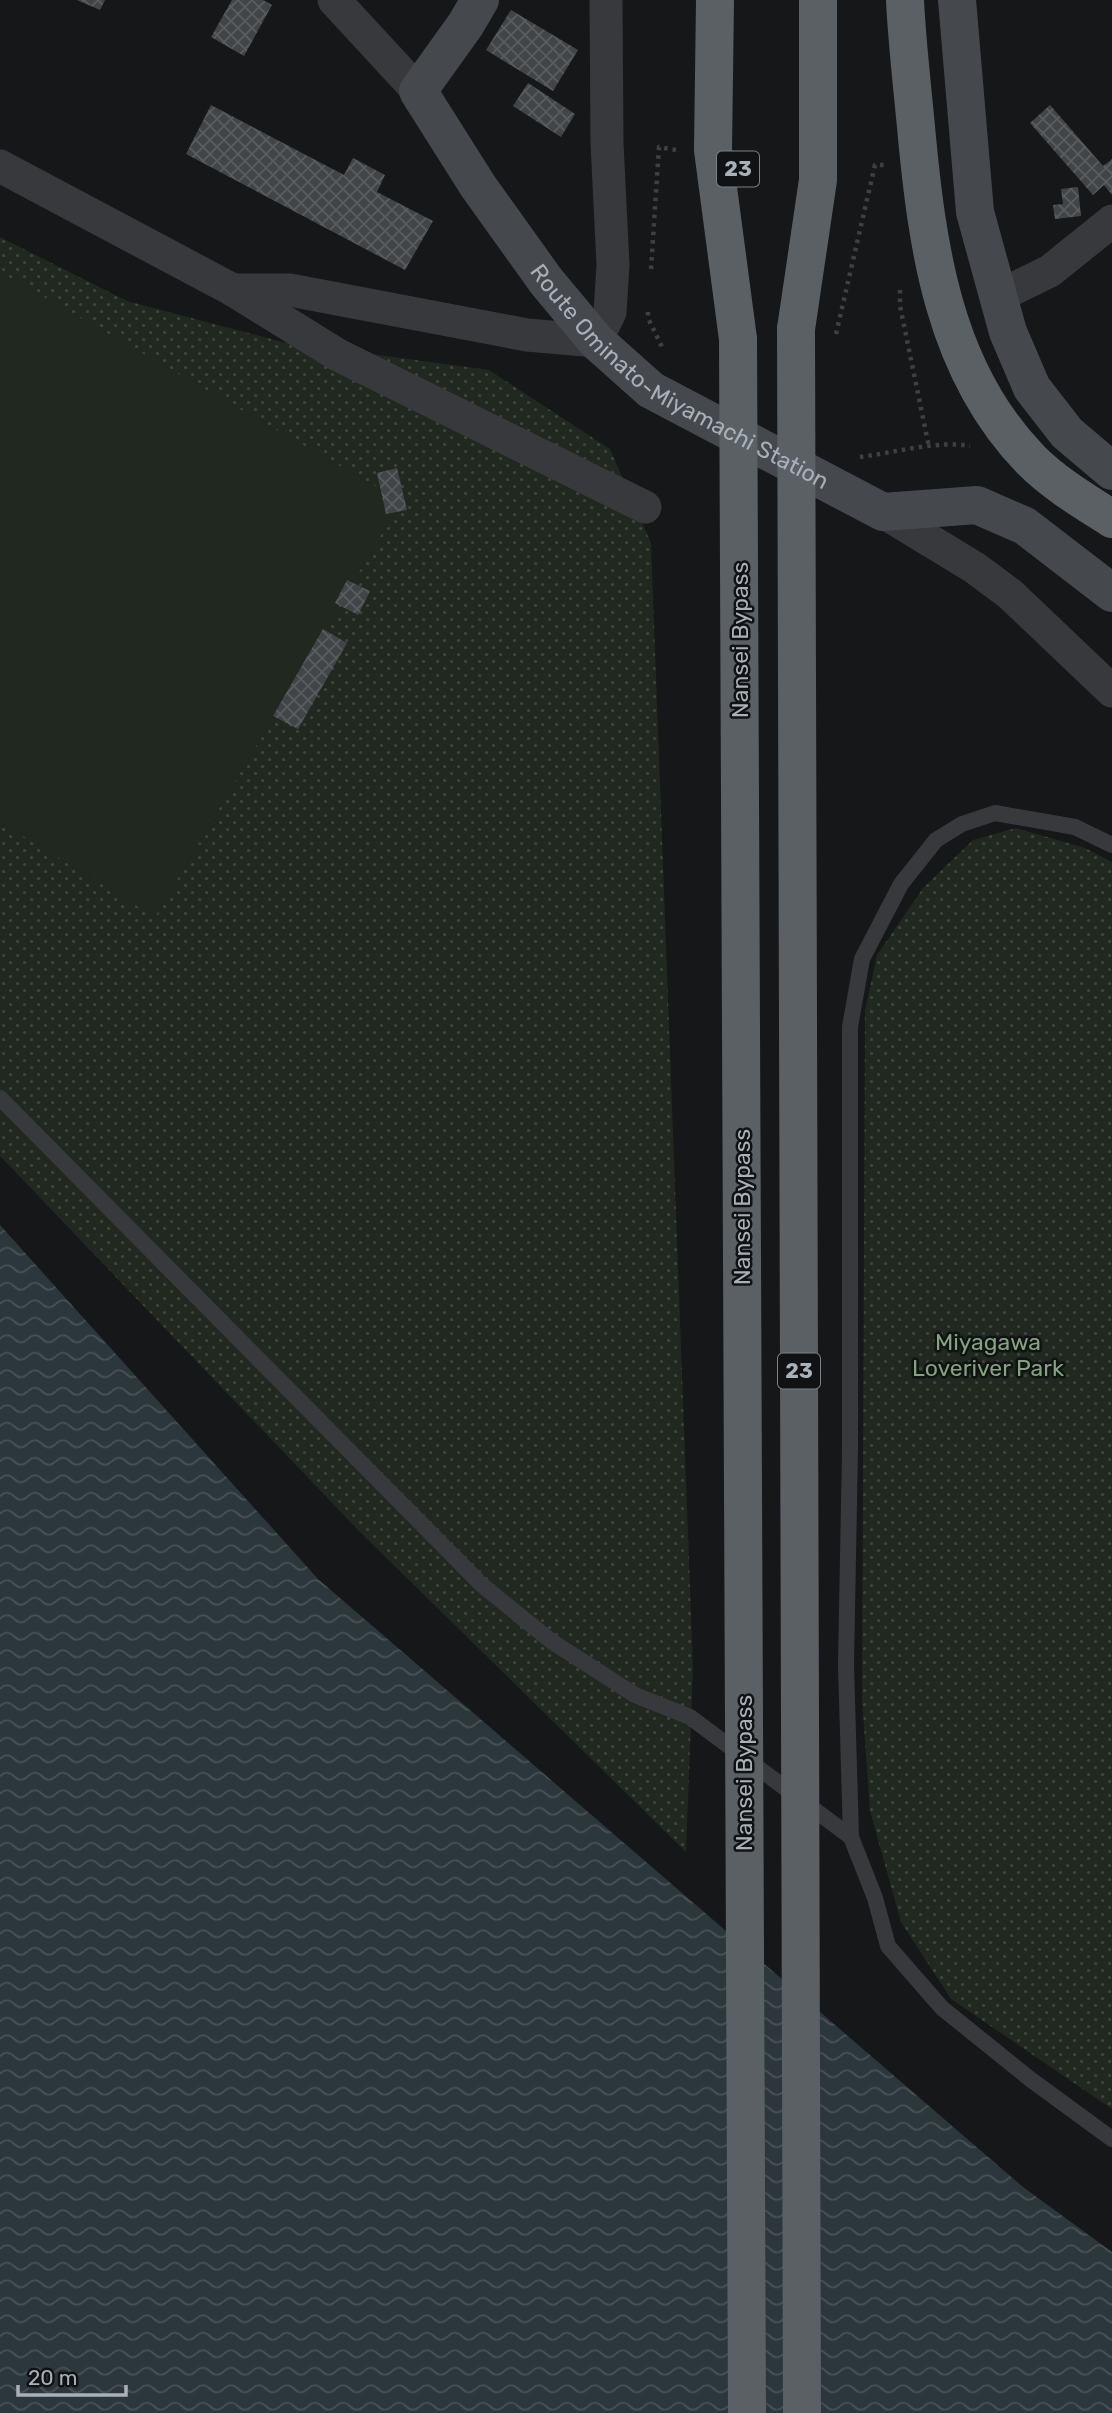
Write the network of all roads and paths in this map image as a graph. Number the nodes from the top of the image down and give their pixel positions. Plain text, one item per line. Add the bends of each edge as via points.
1 (334, 0) edge
2 (480, 0) edge
3 (606, 0) edge
4 (715, 0) edge
5 (737, 0) edge
6 (793, 0) edge
7 (818, 0) edge
8 (905, 0) edge
9 (957, 0) edge
10 (418, 91) junction
11 (659, 148) dead end
12 (888, 165) dead end
13 (0, 166) edge
14 (1112, 221) edge
15 (650, 279) dead end
16 (901, 281) dead end
17 (233, 290) junction
18 (997, 296) junction
19 (649, 305) dead end
20 (648, 318) dead end
21 (796, 329) junction
22 (738, 339) junction
23 (835, 340) dead end
24 (596, 341) junction
25 (929, 447) dead end
26 (1112, 471) edge
27 (645, 507) dead end
28 (883, 512) junction
29 (1112, 519) edge
30 (1112, 593) edge
31 (1112, 691) edge
32 (1112, 845) edge
33 (0, 1098) edge
34 (851, 1837) junction
35 (1112, 2139) edge
36 (747, 2413) edge
37 (802, 2413) edge

1 - 10 street
2 - 10 main road
3 - 24 street via 613,265 611,312
4 - 22 highway via 713,150
5 - 22 highway, Nansei Bypass / 23
6 - 21 highway, 23
7 - 21 highway via 818,180
8 - 29 highway via 926,227 951,326 968,369 999,421 1031,460 1067,491
9 - 18 main road via 975,212
10 - 24 main road, Route Ominato-Miyamachi Station via 478,186
11 - 15 path
12 - 23 path via 875,165
13 - 17 street
14 - 18 street via 1050,271
16 - 25 path via 900,306
17 - 24 street via 290,290 527,335
17 - 27 street via 338,355
18 - 26 main road via 1032,388 1067,433
19 - 20 path
21 - 37 highway, 23, bridge
22 - 36 highway, Nansei Bypass / 23, bridge
24 - 28 main road, Route Ominato-Miyamachi Station via 651,390
28 - 30 main road via 977,505 1025,526
28 - 31 street via 1010,594
32 - 34 lane via 1075,827 1023,816 995,813 962,824 936,840 901,884 862,959 850,1027 846,1665
33 - 34 lane via 482,1585 551,1642 635,1695 690,1717
34 - 35 lane via 888,1946 942,2007

